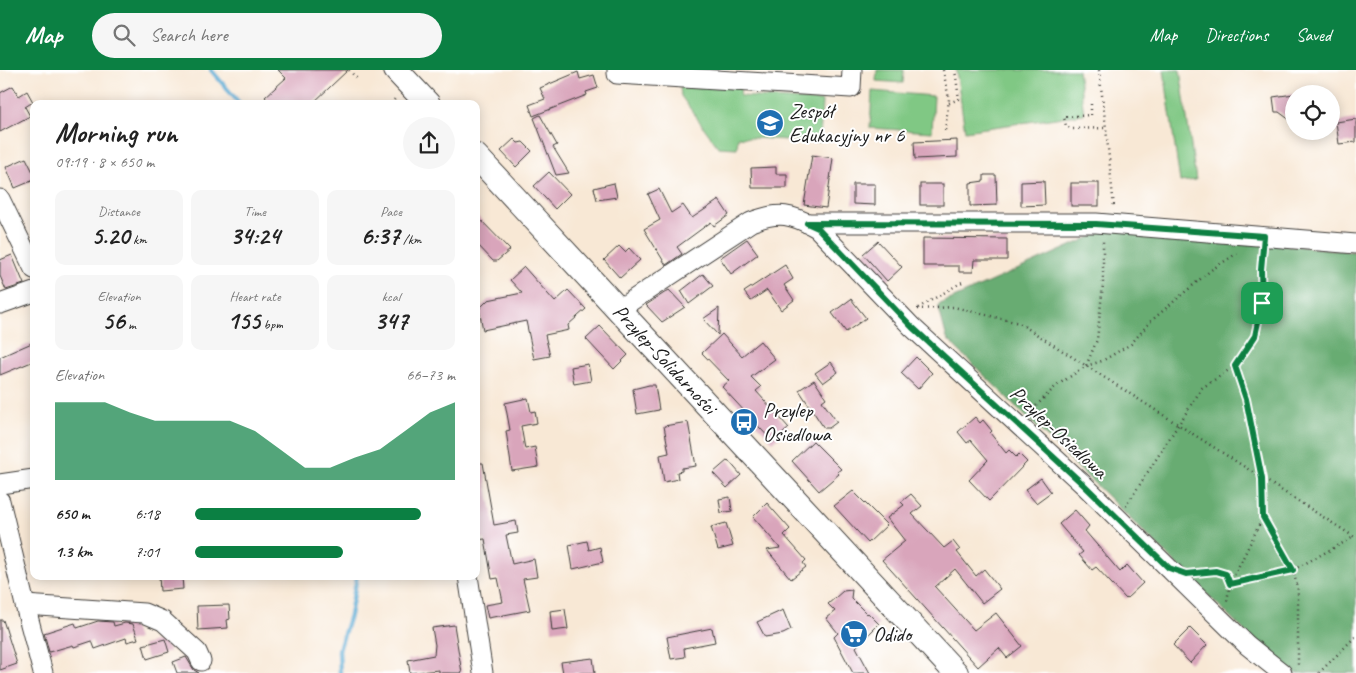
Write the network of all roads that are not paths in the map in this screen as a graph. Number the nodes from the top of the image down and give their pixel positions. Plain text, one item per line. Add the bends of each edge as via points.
1 (396, 70) edge
2 (617, 70) edge
3 (852, 70) edge
4 (416, 99) edge
5 (480, 160) edge
6 (0, 199) edge
7 (807, 223) junction
8 (1356, 244) edge
9 (30, 261) edge
10 (30, 293) edge
11 (0, 304) edge
12 (619, 309) junction
13 (30, 480) edge
14 (0, 484) edge
15 (0, 501) edge
16 (469, 580) edge
17 (25, 605) junction
18 (201, 661) dead end
19 (43, 673) edge
20 (483, 673) edge
21 (956, 673) edge
22 (1282, 673) edge

1 - 4 main road
2 - 3 street via 617,74 851,88
5 - 12 main road, Przylep-Solidarności
6 - 9 street
7 - 8 street, Przylep-Osiedlowa via 1109,224
7 - 12 street, Przylep-Osiedlowa via 781,215 765,216 751,222
7 - 22 street, Przylep-Osiedlowa via 818,228 912,327 1118,519 1247,645
10 - 11 street
12 - 21 main road, Przylep-Solidarności
13 - 14 street
15 - 17 street
16 - 20 street
17 - 18 street via 144,613 163,621 197,652
17 - 19 street

